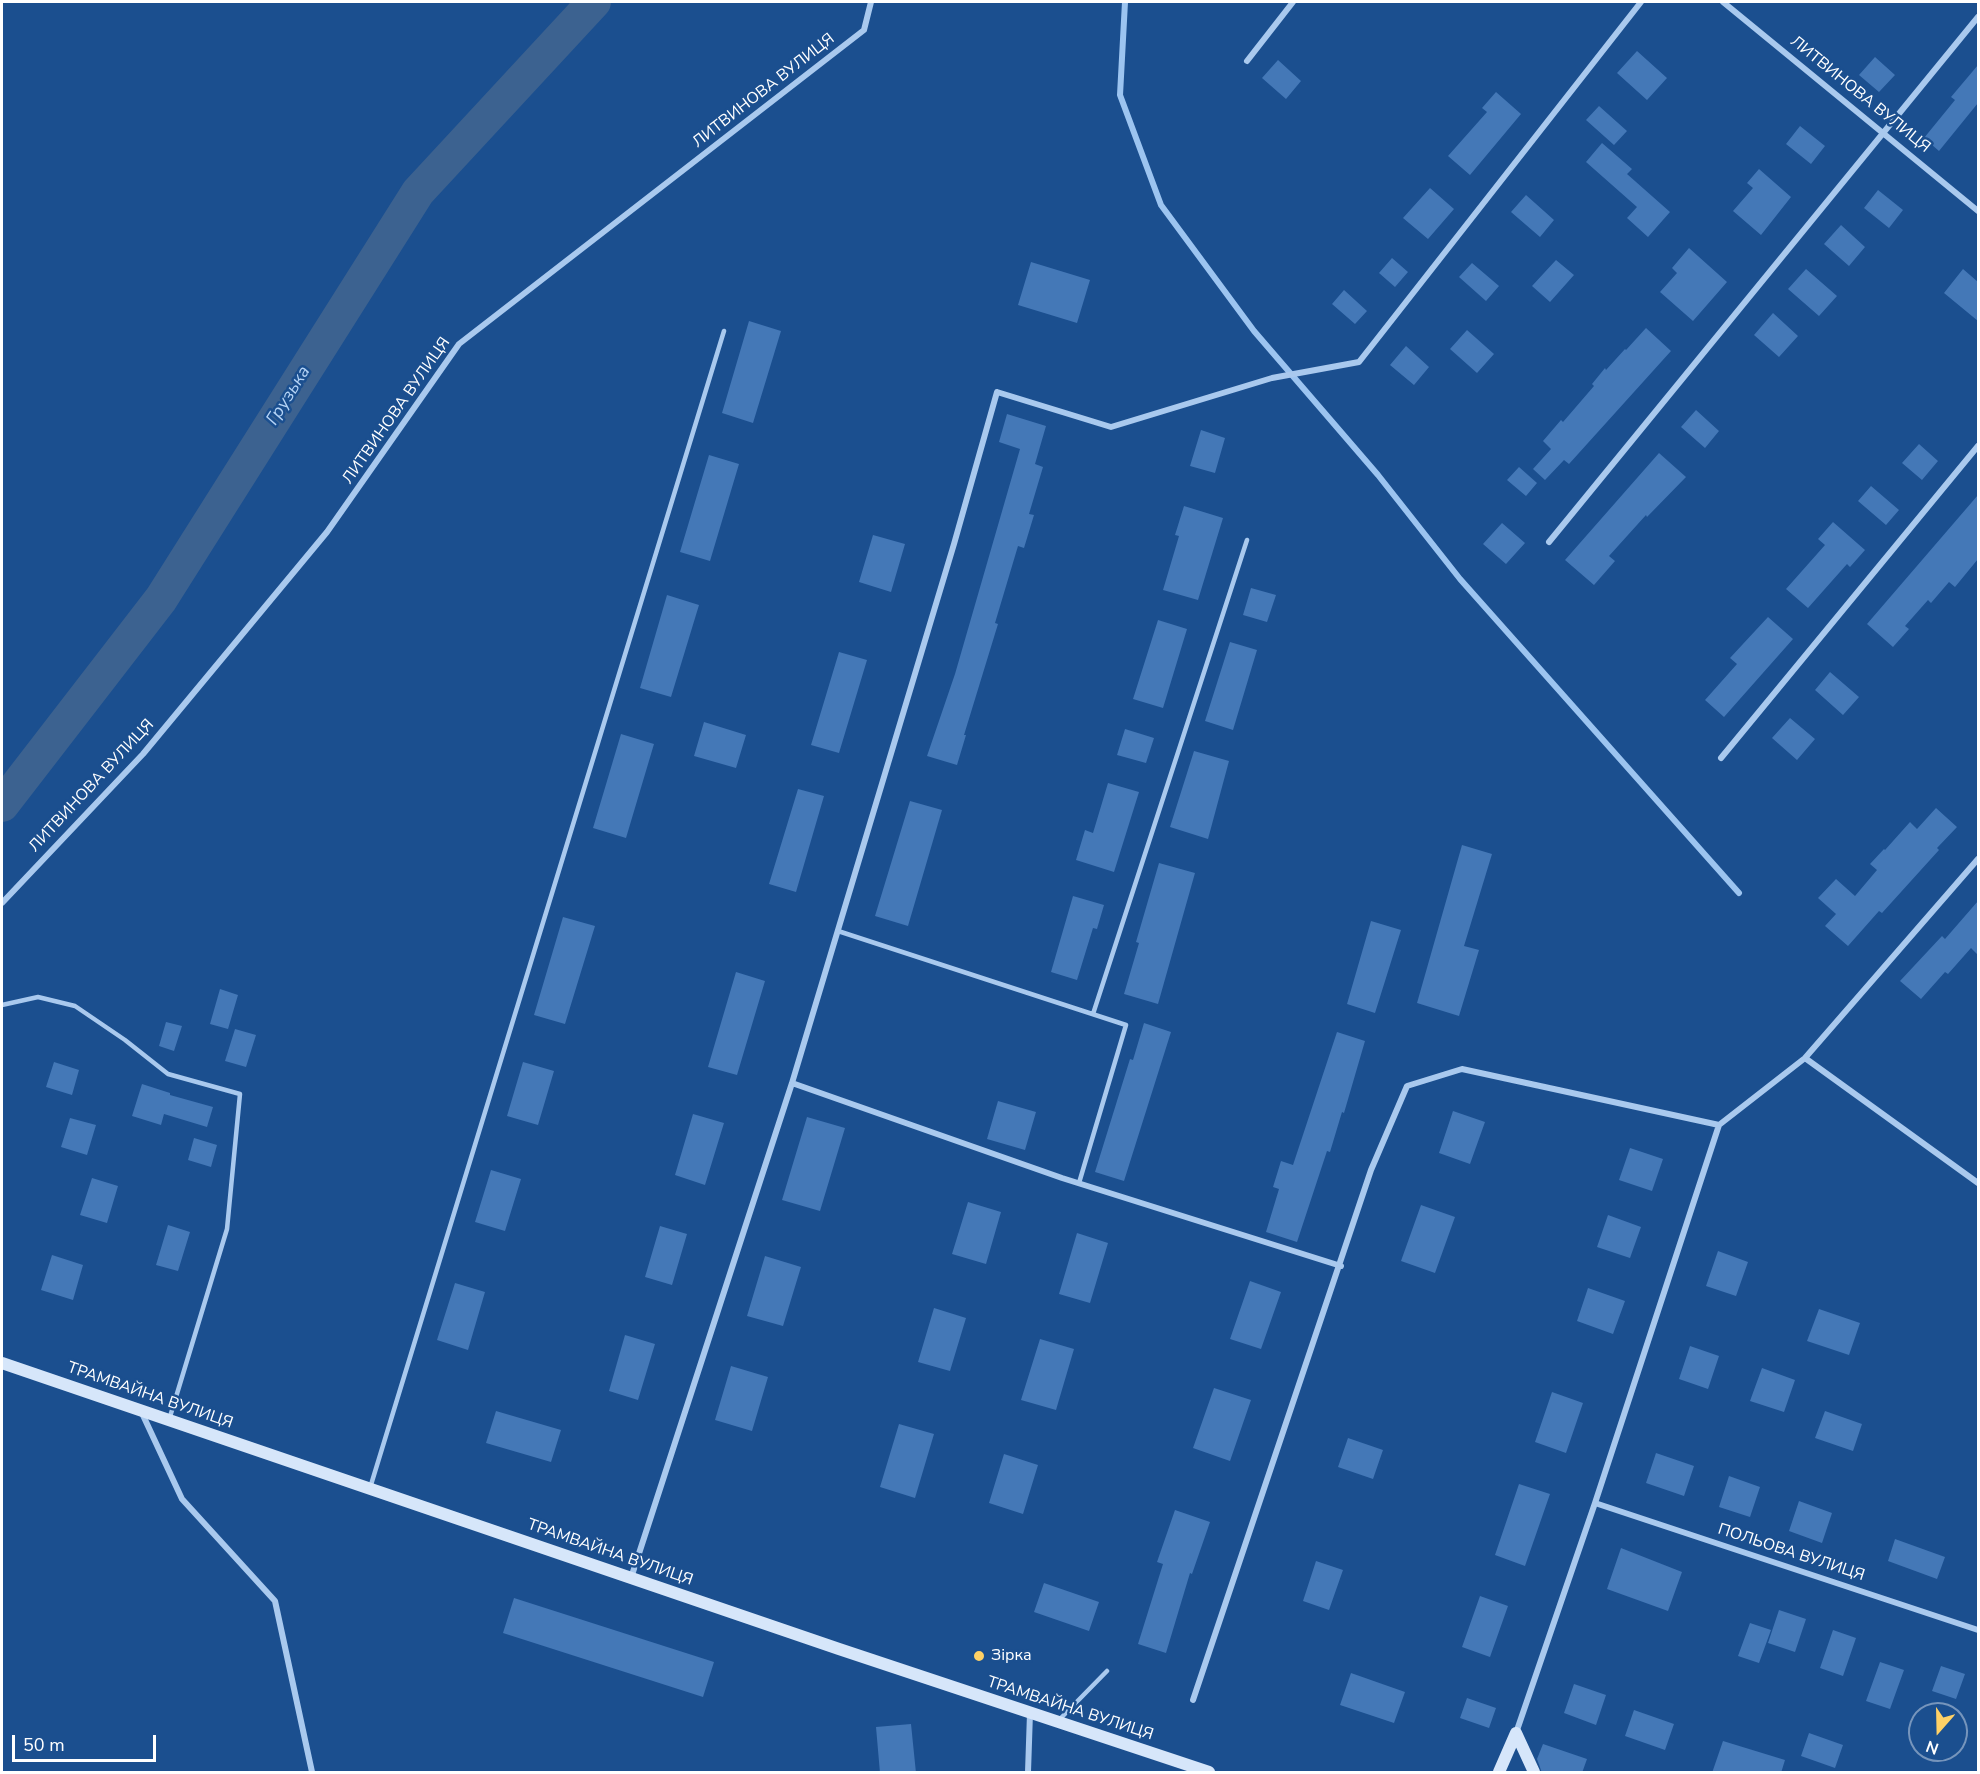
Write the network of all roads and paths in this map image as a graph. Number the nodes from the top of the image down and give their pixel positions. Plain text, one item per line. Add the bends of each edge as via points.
1 (871, 2) edge
2 (1293, 2) edge
3 (1641, 2) edge
4 (1723, 2) edge
5 (1978, 17) edge
6 (1248, 61) dead end
7 (1883, 131) junction
8 (1978, 211) edge
9 (724, 332) dead end
10 (1978, 446) edge
11 (1247, 540) dead end
12 (1549, 542) dead end
13 (1721, 758) dead end
14 (1978, 859) edge
15 (2, 903) edge
16 (838, 931) junction
17 (2, 1005) edge
18 (1093, 1014) junction
19 (1804, 1058) junction
20 (792, 1083) junction
21 (1719, 1125) junction
22 (1079, 1183) junction
23 (1978, 1183) edge
24 (1341, 1266) junction
25 (2, 1363) edge
26 (141, 1410) junction
27 (169, 1420) junction
28 (370, 1488) junction
29 (1595, 1503) junction
30 (630, 1578) junction
31 (1978, 1630) edge
32 (1107, 1671) dead end
33 (1193, 1700) dead end
34 (1030, 1713) junction
35 (1057, 1722) junction
36 (1516, 1734) junction
37 (312, 1773) edge
38 (1028, 1773) edge
39 (1209, 1773) edge
40 (1499, 1773) edge
41 (1534, 1773) edge

1 - 15 street, ЛИТВИНОВА ВУЛИЦЯ via 864,30 459,344 327,532 143,754
2 - 6 street
3 - 16 street via 1359,362 1272,378 1111,427 997,392
4 - 7 street, ЛИТВИНОВА ВУЛИЦЯ
5 - 7 street
7 - 8 street, ЛИТВИНОВА ВУЛИЦЯ
7 - 12 street
9 - 28 lane
10 - 13 street
11 - 18 lane
14 - 19 street
16 - 18 lane
16 - 20 street
17 - 27 lane via 38,997 75,1006 168,1074 240,1094 227,1229
18 - 22 lane via 1126,1025
19 - 21 street
19 - 23 street
20 - 22 street
20 - 30 street
21 - 24 street via 1462,1069 1407,1086 1371,1170
21 - 29 street
22 - 24 street
24 - 33 street
25 - 26 street, ТРАМВАЙНА ВУЛИЦЯ
26 - 27 street, ТРАМВАЙНА ВУЛИЦЯ
26 - 37 street via 182,1498 275,1601
27 - 28 street, ТРАМВАЙНА ВУЛИЦЯ
28 - 30 street, ТРАМВАЙНА ВУЛИЦЯ
29 - 31 street, ПОЛЬОВА ВУЛИЦЯ
29 - 36 street
30 - 34 street, ТРАМВАЙНА ВУЛИЦЯ
32 - 35 lane
34 - 35 street, ТРАМВАЙНА ВУЛИЦЯ
34 - 38 street
35 - 39 street, ТРАМВАЙНА ВУЛИЦЯ
36 - 40 street
36 - 41 street

